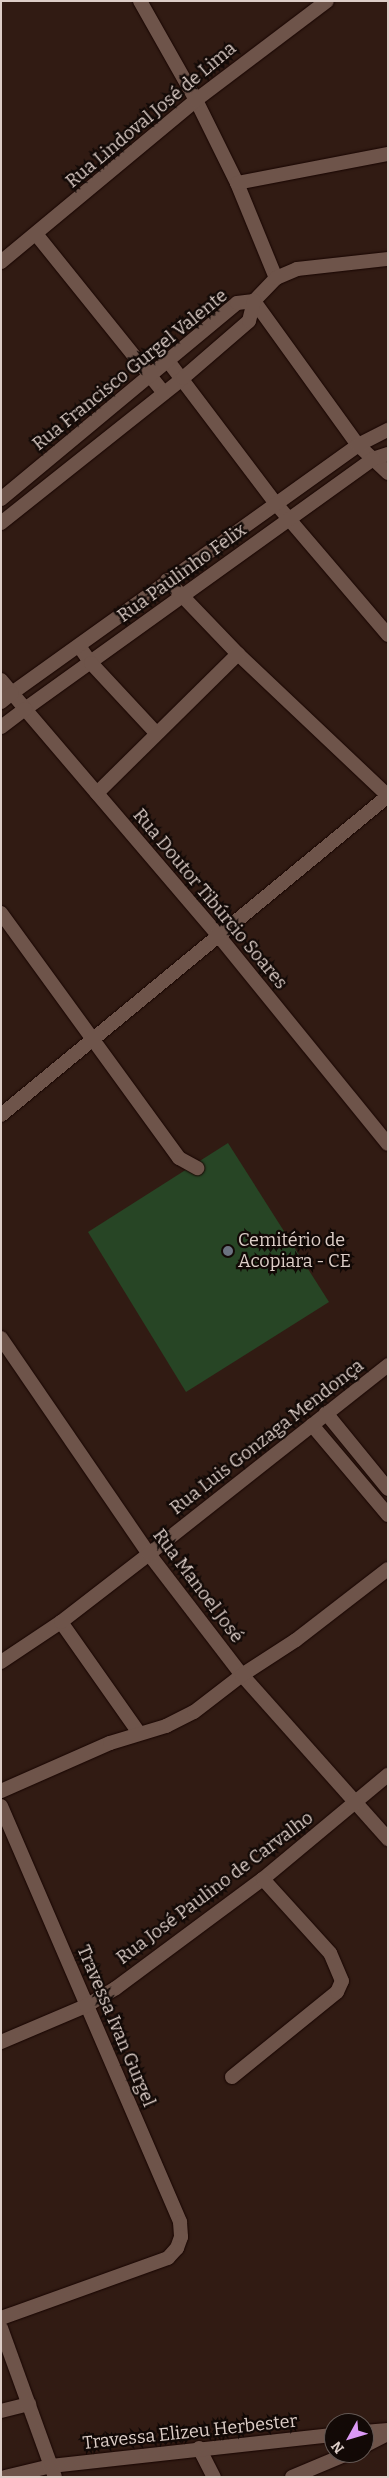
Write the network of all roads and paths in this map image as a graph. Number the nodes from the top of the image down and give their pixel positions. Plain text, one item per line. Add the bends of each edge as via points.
1 (140, 1) edge
2 (328, 1) edge
3 (196, 100) junction
4 (388, 154) edge
5 (237, 183) junction
6 (36, 234) junction
7 (388, 259) edge
8 (1, 262) edge
9 (276, 278) junction
10 (254, 301) junction
11 (168, 360) junction
12 (150, 374) junction
13 (183, 378) junction
14 (164, 393) junction
15 (388, 430) edge
16 (358, 445) junction
17 (388, 454) edge
18 (373, 459) junction
19 (388, 473) edge
20 (20, 484) junction
21 (32, 498) junction
22 (1, 499) edge
23 (277, 505) junction
24 (289, 518) junction
25 (1, 523) edge
26 (167, 580) junction
27 (181, 596) junction
28 (388, 635) edge
29 (79, 646) junction
30 (238, 654) junction
31 (91, 664) junction
32 (1, 680) edge
33 (7, 697) edge
34 (24, 710) junction
35 (1, 727) edge
36 (156, 733) junction
37 (97, 793) junction
38 (388, 796) edge
39 (1, 913) edge
40 (218, 935) junction
41 (92, 1038) junction
42 (1, 1115) edge
43 (388, 1144) edge
44 (197, 1168) dead end
45 (1, 1338) edge
46 (388, 1365) edge
47 (326, 1413) junction
48 (312, 1425) junction
49 (388, 1489) edge
50 (388, 1515) edge
51 (149, 1554) junction
52 (388, 1569) edge
53 (61, 1622) junction
54 (1, 1662) edge
55 (242, 1675) junction
56 (138, 1733) junction
57 (388, 1775) edge
58 (1, 1792) edge
59 (355, 1804) junction
60 (1, 1806) edge
61 (386, 1836) edge
62 (263, 1879) junction
63 (86, 2006) junction
64 (1, 2042) edge
65 (232, 2077) dead end
66 (1, 2318) edge
67 (1, 2328) edge
68 (29, 2404) junction
69 (1, 2412) edge
70 (374, 2432) edge
71 (388, 2432) edge
72 (324, 2436) edge
73 (374, 2440) edge
74 (199, 2448) junction
75 (325, 2463) edge
76 (53, 2471) edge
77 (5, 2477) edge
78 (214, 2477) edge
79 (292, 2477) edge

1 - 3 street
2 - 3 street, Rua Lindoval José de Lima
3 - 5 street
3 - 6 street, Rua Lindoval José de Lima
4 - 5 street
5 - 9 street
6 - 8 street, Rua Lindoval José de Lima
6 - 12 street
7 - 9 street via 298,269
9 - 10 street
10 - 11 street, Rua Francisco Gurgel Valente via 237,303
10 - 13 street, Rua Francisco Gurgel Valente via 249,321
10 - 16 street
11 - 12 street, Rua Francisco Gurgel Valente
11 - 13 street
12 - 14 street
12 - 20 street, Rua Francisco Gurgel Valente
13 - 14 street, Rua Francisco Gurgel Valente
13 - 23 street
14 - 21 street, Rua Francisco Gurgel Valente
15 - 16 street, Rua Paulinho Felix
16 - 18 street
16 - 23 street, Rua Paulinho Felix
17 - 18 street, Rua Paulinho Felix
18 - 19 street
18 - 24 street, Rua Paulinho Felix
20 - 21 street
20 - 22 street, Rua Francisco Gurgel Valente
21 - 25 street, Rua Francisco Gurgel Valente
23 - 24 street
23 - 26 street, Rua Paulinho Felix
24 - 27 street, Rua Paulinho Felix
24 - 28 street
26 - 27 street
26 - 29 street, Rua Paulinho Felix
27 - 30 street
27 - 31 street, Rua Paulinho Felix
29 - 31 street
29 - 33 street, Rua Paulinho Felix
30 - 36 street
30 - 38 street
31 - 34 street, Rua Paulinho Felix
31 - 36 street
32 - 33 street, Rua Doutor Tibúrcio Soares
33 - 34 street, Rua Doutor Tibúrcio Soares
34 - 35 street, Rua Paulinho Felix
34 - 37 street, Rua Doutor Tibúrcio Soares
36 - 37 street
37 - 40 street, Rua Doutor Tibúrcio Soares
38 - 40 street
39 - 41 street
40 - 41 street
40 - 43 street, Rua Doutor Tibúrcio Soares
41 - 42 street
41 - 44 street via 179,1158
45 - 51 street, Rua Manoel José
46 - 47 street, Rua Luis Gonzaga Mendonça
47 - 48 street, Rua Luis Gonzaga Mendonça
47 - 49 street
48 - 50 street
48 - 51 street, Rua Luis Gonzaga Mendonça
51 - 53 street, Rua Luis Gonzaga Mendonça
51 - 55 street, Rua Manoel José
52 - 55 street via 296,1640
53 - 54 street, Rua Luis Gonzaga Mendonça
53 - 56 street
55 - 56 street via 194,1712 166,1726
55 - 59 street, Rua Manoel José
56 - 58 street
57 - 59 street, Rua José Paulino de Carvalho
59 - 61 street, Rua Manoel José
59 - 62 street, Rua José Paulino de Carvalho
60 - 63 street, Travessa Ivan Gurgel
62 - 63 street, Rua José Paulino de Carvalho
62 - 65 street via 330,1953 342,1981 337,1992
63 - 64 street, Rua José Paulino de Carvalho
63 - 66 street, Travessa Ivan Gurgel via 180,2222 177,2248 168,2258
67 - 68 street
68 - 69 street
68 - 76 street
70 - 71 street
71 - 73 street
72 - 74 street, Travessa Elizeu Herbester
74 - 76 street, Travessa Elizeu Herbester
74 - 78 street
75 - 79 street
76 - 77 street, Travessa Elizeu Herbester

